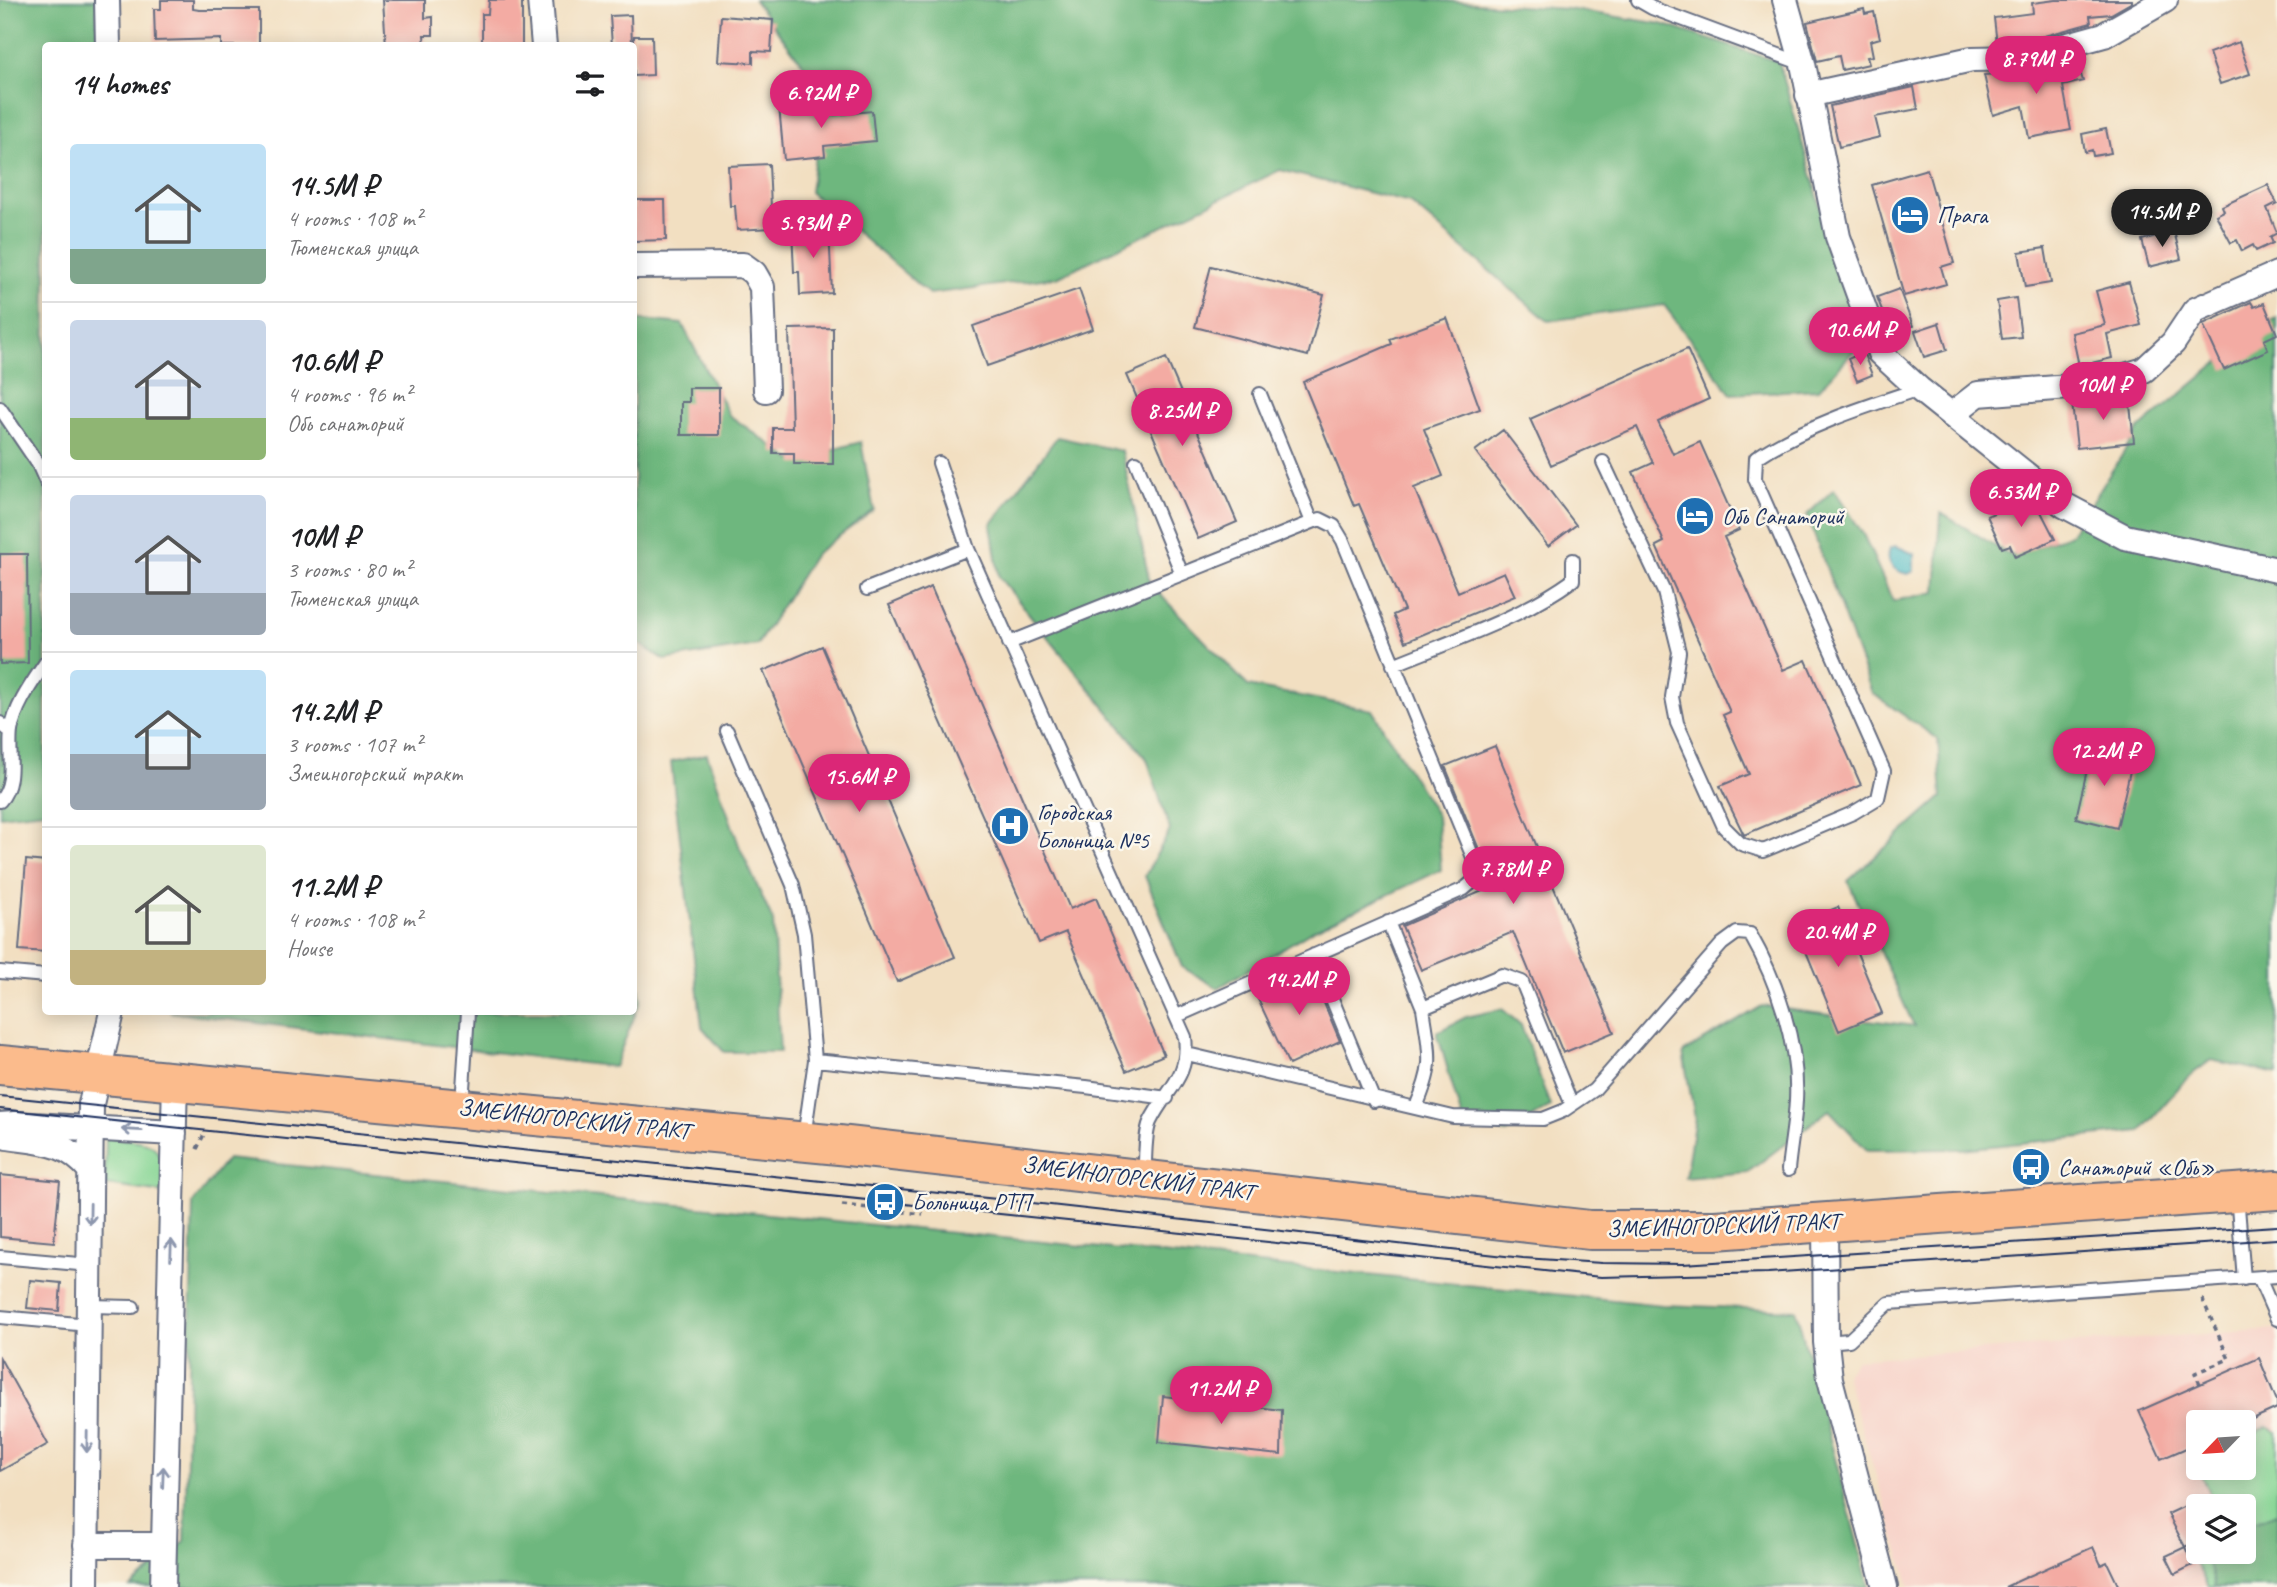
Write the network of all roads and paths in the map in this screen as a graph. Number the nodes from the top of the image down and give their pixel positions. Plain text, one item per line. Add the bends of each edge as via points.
1 (107, 0) edge
2 (540, 0) edge
3 (1638, 0) edge
4 (1785, 0) edge
5 (2165, 0) edge
6 (108, 42) edge
7 (544, 42) edge
8 (1803, 64) junction
9 (1808, 95) junction
10 (637, 266) edge
11 (2277, 274) edge
12 (1919, 389) junction
13 (766, 390) dead end
14 (1260, 394) dead end
15 (0, 408) edge
16 (1951, 415) junction
17 (1136, 462) dead end
18 (1603, 462) dead end
19 (939, 463) dead end
20 (42, 473) edge
21 (1311, 522) junction
22 (968, 549) junction
23 (1573, 560) dead end
24 (2277, 570) edge
25 (1182, 574) junction
26 (867, 589) dead end
27 (1009, 643) junction
28 (1393, 665) junction
29 (42, 668) edge
30 (0, 723) edge
31 (727, 731) dead end
32 (11, 732) junction
33 (0, 801) edge
34 (1388, 922) junction
35 (1314, 955) junction
36 (0, 972) edge
37 (42, 976) edge
38 (1423, 1008) junction
39 (111, 1015) edge
40 (468, 1015) edge
41 (1177, 1016) junction
42 (1187, 1054) junction
43 (815, 1060) junction
44 (0, 1065) edge
45 (98, 1073) junction
46 (175, 1079) junction
47 (1167, 1098) junction
48 (1374, 1101) junction
49 (1572, 1105) junction
50 (462, 1107) junction
51 (1416, 1107) junction
52 (0, 1125) edge
53 (91, 1128) junction
54 (174, 1133) junction
55 (0, 1135) edge
56 (804, 1142) junction
57 (90, 1170) junction
58 (1787, 1170) dead end
59 (1144, 1177) junction
60 (2277, 1190) edge
61 (2237, 1193) junction
62 (842, 1205) dead end
63 (923, 1214) dead end
64 (1825, 1222) junction
65 (0, 1257) edge
66 (90, 1265) junction
67 (2277, 1276) edge
68 (2259, 1278) junction
69 (2244, 1279) junction
70 (2194, 1282) junction
71 (133, 1307) dead end
72 (89, 1316) junction
73 (0, 1317) edge
74 (2277, 1319) edge
75 (1826, 1342) junction
76 (2200, 1384) dead end
77 (86, 1545) junction
78 (163, 1545) junction
79 (86, 1587) edge
80 (163, 1587) edge
81 (1885, 1587) edge

1 - 6 street
2 - 7 street
3 - 8 lane
4 - 8 street
5 - 9 street via 2104,35 2033,54 1972,59
8 - 9 street
9 - 12 street via 1838,237 1880,353
10 - 13 street via 743,265 754,273 762,287
11 - 16 street via 2195,310 2173,343 2144,370 2096,385 1978,394
12 - 16 street
12 - 18 lane via 1774,446 1756,458 1755,478 1884,771 1878,798 1763,851 1741,844 1724,827 1677,723 1672,696 1679,652 1664,592
14 - 21 lane
15 - 20 lane
16 - 24 street via 2064,505 2125,537
17 - 25 lane
19 - 22 lane
21 - 25 lane
21 - 28 lane via 1320,519 1334,526 1343,541
22 - 26 lane
22 - 27 lane
23 - 28 lane via 1573,580 1554,594
25 - 27 lane
27 - 41 lane
28 - 34 lane via 1476,867 1476,879 1464,889
29 - 32 lane
30 - 32 lane
31 - 43 lane via 793,885 804,934
32 - 33 lane via 9,786
34 - 35 lane
34 - 38 lane
35 - 41 lane
35 - 48 lane
36 - 37 lane
38 - 49 lane via 1502,975 1522,982
38 - 51 lane via 1431,1063 1429,1080
39 - 45 street
40 - 50 lane
41 - 42 lane
42 - 47 lane
42 - 48 lane
43 - 47 lane
43 - 56 lane
44 - 45 highway, ЗМЕИНОГОРСКИЙ ТРАКТ
45 - 46 highway, ЗМЕИНОГОРСКИЙ ТРАКТ
45 - 53 street
46 - 50 highway, ЗМЕИНОГОРСКИЙ ТРАКТ
46 - 54 street
47 - 59 lane via 1149,1124
48 - 51 lane
49 - 51 lane via 1543,1119 1453,1117
49 - 58 lane via 1594,1090 1722,944 1737,933 1750,934 1766,962 1789,1035 1796,1098
50 - 56 highway, ЗМЕИНОГОРСКИЙ ТРАКТ
52 - 53 street
54 -> 53 street
53 - 57 street
78 -> 54 street
55 - 57 street via 59,1145 76,1153
56 - 59 highway, ЗМЕИНОГОРСКИЙ ТРАКТ
57 -> 66 street
59 - 64 highway, ЗМЕИНОГОРСКИЙ ТРАКТ via 1590,1230 1715,1230
60 - 61 highway, ЗМЕИНОГОРСКИЙ ТРАКТ
61 - 64 highway, ЗМЕИНОГОРСКИЙ ТРАКТ
61 - 69 lane
62 - 63 path
64 - 75 street
65 - 66 lane
66 - 72 street
67 - 68 lane
68 - 69 lane
68 - 74 lane
69 - 70 lane
70 - 75 lane via 1889,1303 1849,1340
70 - 76 path via 2229,1359 2195,1373
71 - 72 lane
72 - 73 lane
72 -> 77 street
75 - 81 street via 1846,1448
77 - 78 street
77 - 79 street
78 - 80 street

